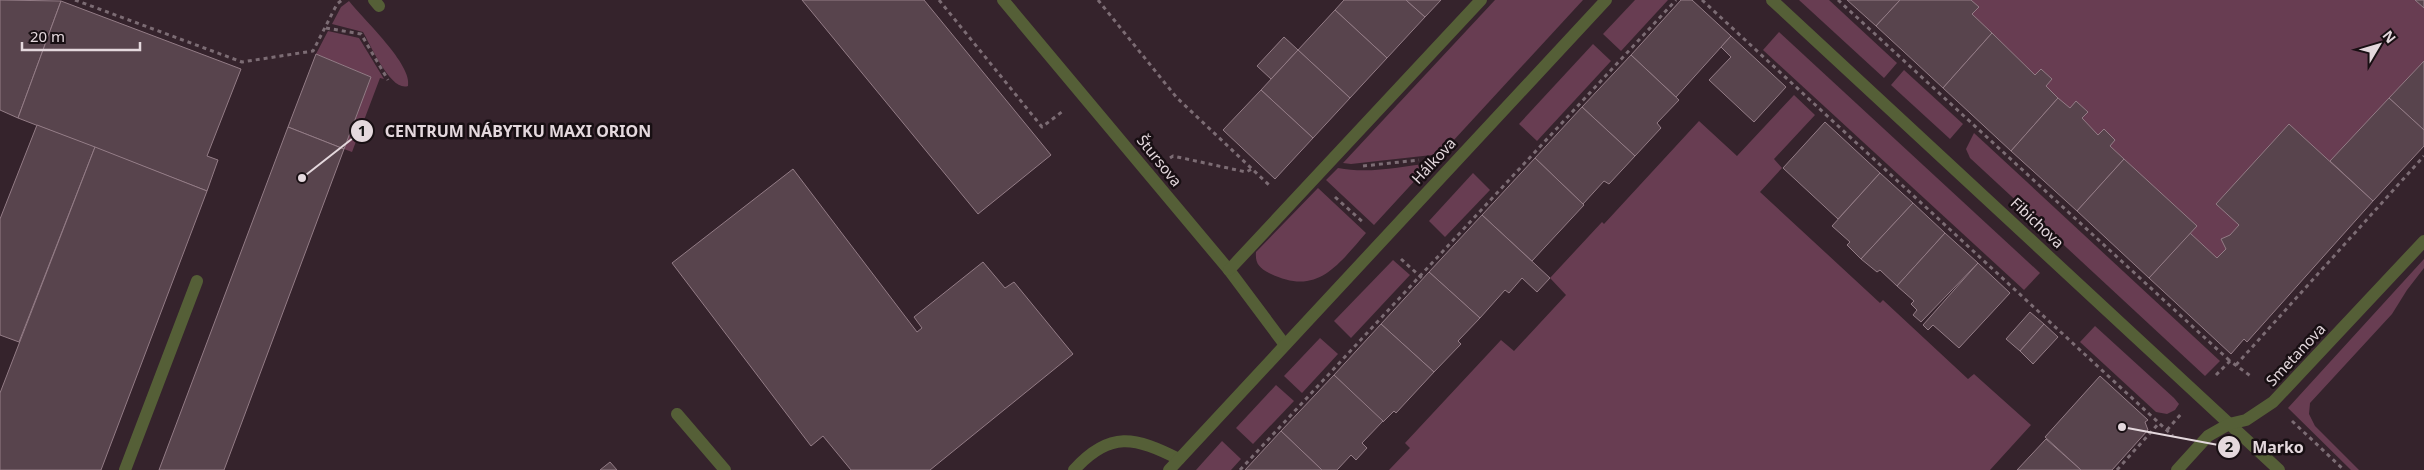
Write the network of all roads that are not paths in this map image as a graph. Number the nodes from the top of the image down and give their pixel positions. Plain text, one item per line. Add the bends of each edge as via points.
1 (1004, 0) edge
2 (1481, 0) edge
3 (1606, 0) edge
4 (1772, 0) edge
5 (2424, 241) edge
6 (1229, 270) junction
7 (197, 281) dead end
8 (1286, 345) junction
9 (677, 414) dead end
10 (2229, 424) junction
11 (1179, 459) junction
12 (125, 470) edge
13 (725, 470) edge
14 (1074, 470) edge
15 (1169, 470) edge
16 (2177, 470) edge
17 (2279, 470) edge

1 - 6 street, Štursova
2 - 6 street
3 - 8 street, Hálkova
4 - 10 street, Fibichova
5 - 10 street, Smetanova via 2274,402 2246,420
6 - 8 street, Štursova
7 - 12 street
8 - 11 street, Hálkova
9 - 13 street
10 - 16 street, Smetanova via 2208,436
10 - 17 street, Fibichova
11 - 14 street via 1154,446 1127,440 1096,449
11 - 15 street, Hálkova

